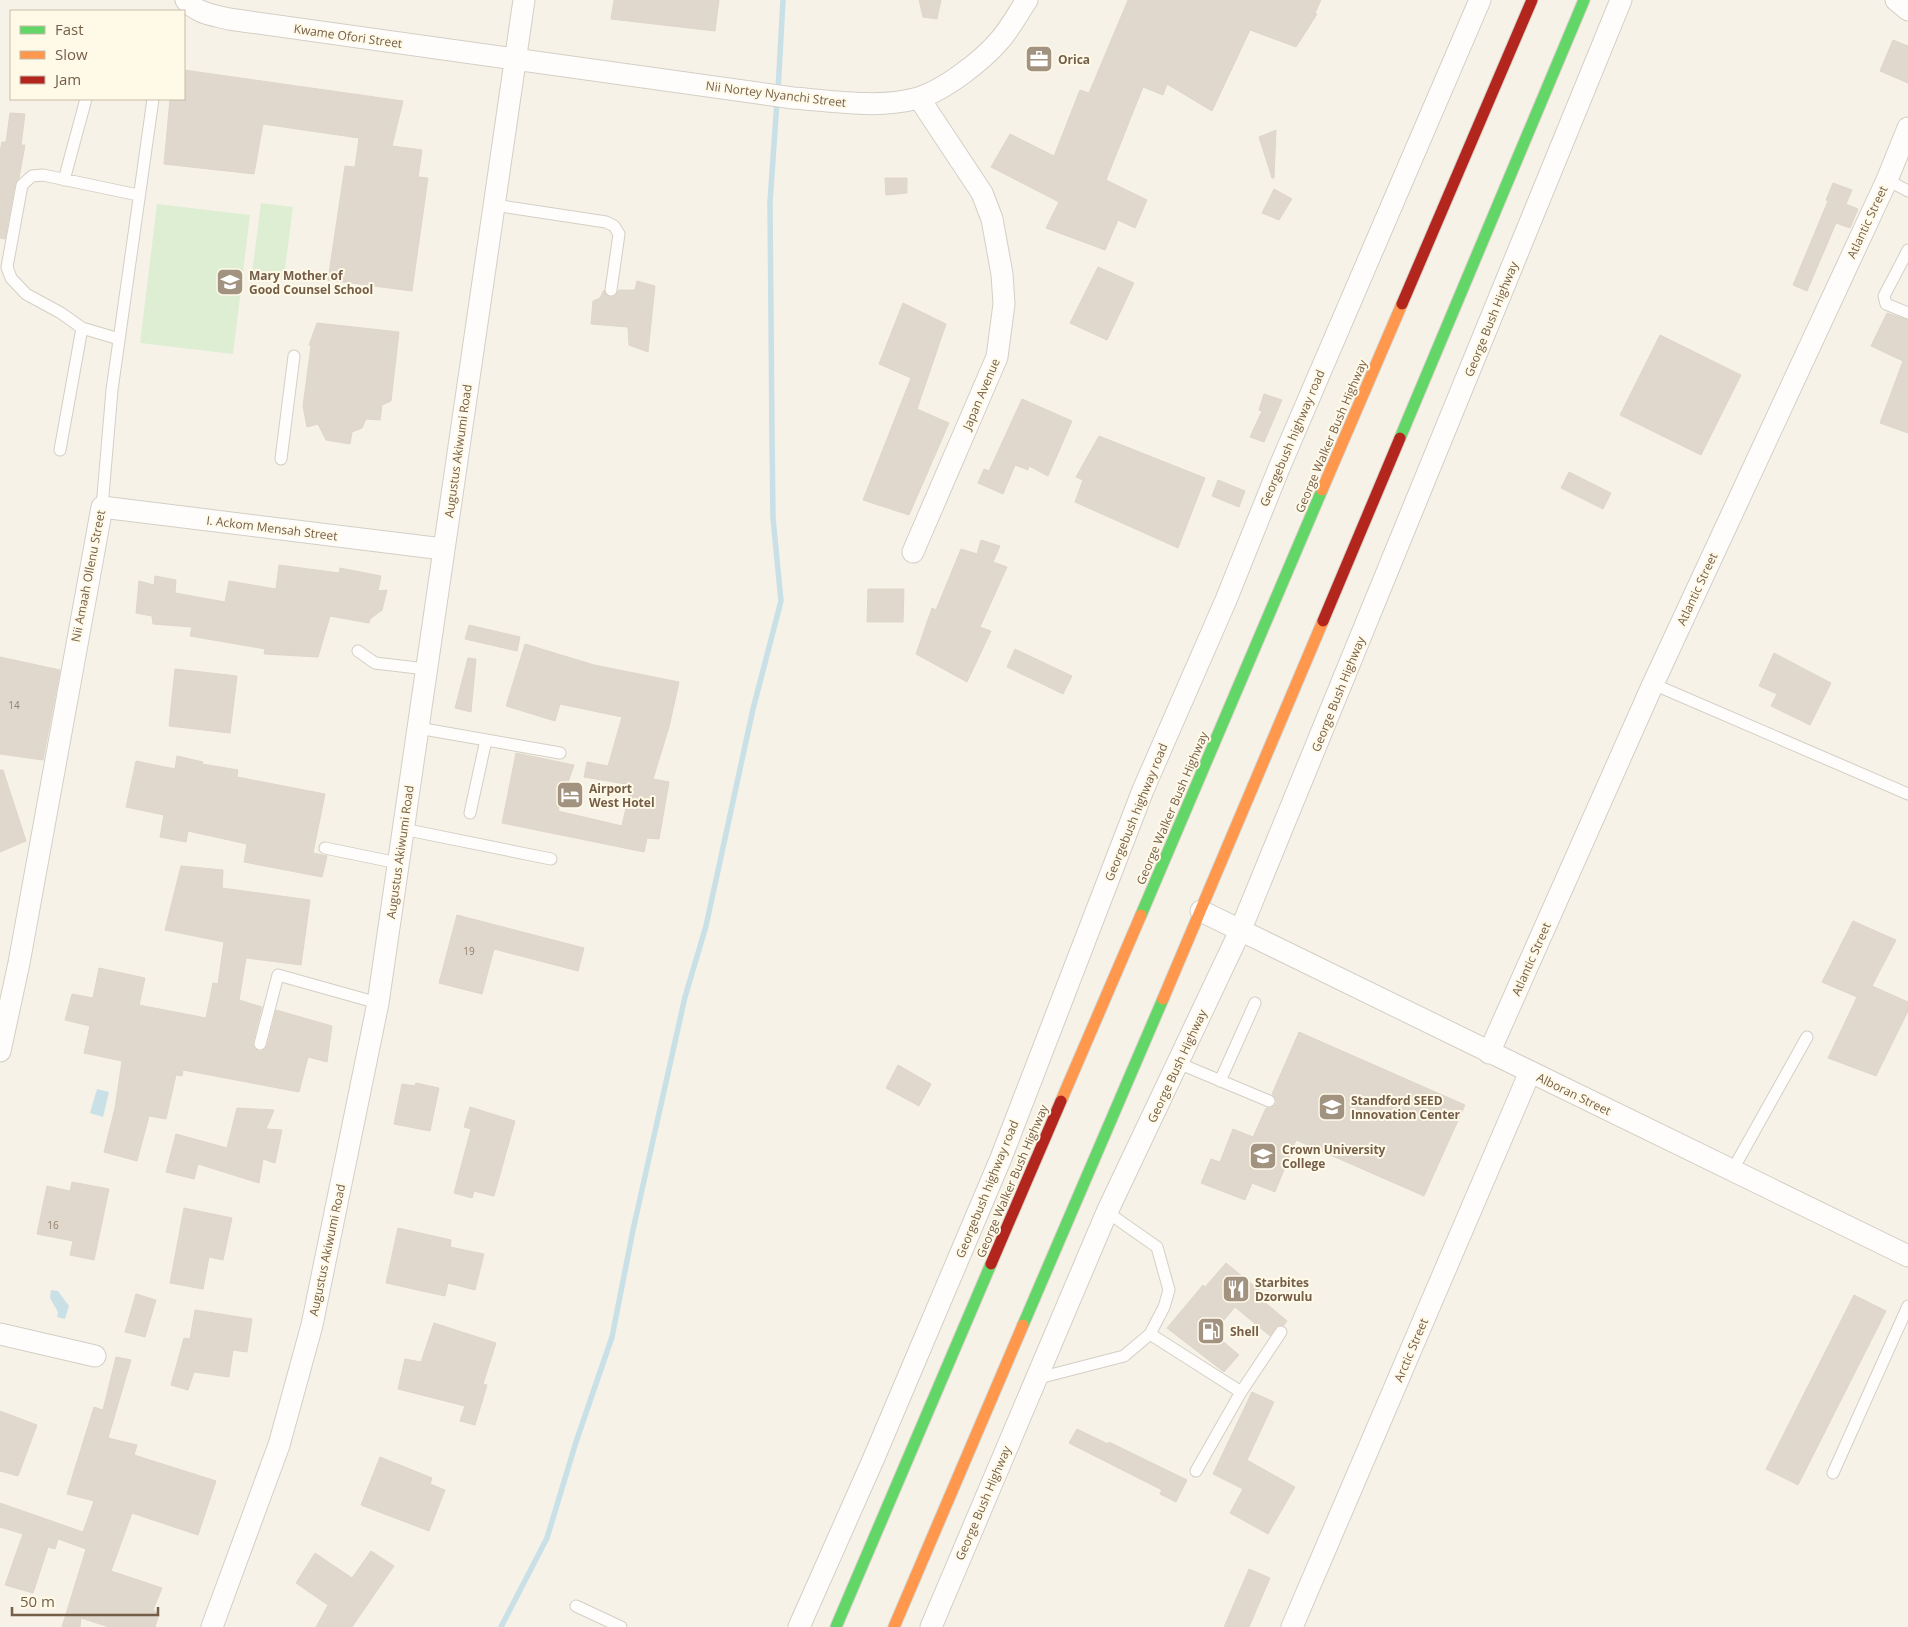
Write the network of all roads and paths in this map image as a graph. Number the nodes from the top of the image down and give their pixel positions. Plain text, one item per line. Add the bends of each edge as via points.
1 (524, 0) edge
2 (1027, 0) edge
3 (1480, 0) edge
4 (1532, 0) edge
5 (1584, 0) edge
6 (1621, 0) edge
7 (1896, 0) edge
8 (186, 4) edge
9 (1908, 10) edge
10 (515, 60) junction
11 (920, 98) junction
12 (86, 100) edge
13 (153, 100) edge
14 (1908, 128) edge
15 (64, 180) junction
16 (1886, 180) junction
17 (1908, 191) edge
18 (138, 195) junction
19 (494, 205) junction
20 (1908, 250) edge
21 (611, 290) dead end
22 (1908, 313) edge
23 (82, 328) junction
24 (119, 339) junction
25 (294, 356) dead end
26 (60, 450) dead end
27 (280, 459) dead end
28 (102, 507) junction
29 (443, 549) junction
30 (913, 552) dead end
31 (358, 651) dead end
32 (426, 668) junction
33 (1653, 684) junction
34 (418, 728) junction
35 (486, 740) junction
36 (560, 753) dead end
37 (1908, 794) edge
38 (470, 813) dead end
39 (403, 829) junction
40 (326, 848) dead end
41 (551, 859) dead end
42 (398, 863) junction
43 (1202, 911) junction
44 (1242, 929) junction
45 (378, 1003) junction
46 (1254, 1003) dead end
47 (1807, 1037) dead end
48 (260, 1044) dead end
49 (0, 1050) edge
50 (1489, 1053) junction
51 (1178, 1063) junction
52 (1530, 1072) junction
53 (1220, 1081) junction
54 (1269, 1101) dead end
55 (1732, 1171) junction
56 (1107, 1212) junction
57 (1908, 1256) edge
58 (1908, 1306) edge
59 (1281, 1332) dead end
60 (0, 1334) edge
61 (1150, 1334) junction
62 (95, 1356) dead end
63 (1005, 1368) junction
64 (1035, 1380) junction
65 (1241, 1392) junction
66 (1196, 1471) dead end
67 (1833, 1473) dead end
68 (576, 1606) dead end
69 (212, 1627) edge
70 (621, 1627) edge
71 (799, 1627) edge
72 (836, 1627) edge
73 (894, 1627) edge
74 (931, 1627) edge
75 (1292, 1627) edge

1 - 10 street, Augustus Akiwumi Road
2 - 11 street, Nii Nortey Nyanchi Street via 1000,41 986,54
3 - 71 street, Georgebush highway road via 1143,790 1001,1158
4 - 72 highway, George Walker Bush Highway
5 - 43 highway
6 - 44 street, George Bush Highway
7 - 9 street
8 - 10 street, Kwame Ofori Street via 204,13 229,19
10 - 11 street, Nii Nortey Nyanchi Street via 793,98 856,103
10 - 19 street, Augustus Akiwumi Road
11 - 30 street, Japan Avenue via 982,193 992,219 1004,304 997,357
12 - 15 lane
13 - 18 lane, Nii Amaah Ollenu Street
14 - 16 street, Atlantic Street
15 - 18 lane
15 - 23 lane via 32,176 22,185 7,267 10,278 26,294
16 - 17 lane
16 - 33 street, Atlantic Street
18 - 24 lane, Nii Amaah Ollenu Street
19 - 21 lane via 606,222 614,226 619,234
19 - 29 street, Augustus Akiwumi Road
20 - 22 lane via 1884,296 1886,304
23 - 24 lane
23 - 26 lane
24 - 28 lane, Nii Amaah Ollenu Street
25 - 27 lane
28 - 29 street, I. Ackom Mensah Street
28 - 49 street, Nii Amaah Ollenu Street via 19,963
29 - 32 street, Augustus Akiwumi Road
31 - 32 lane via 375,663
32 - 34 street, Augustus Akiwumi Road
33 - 37 lane
33 - 50 street, Atlantic Street
34 - 35 lane
34 - 39 street, Augustus Akiwumi Road
35 - 36 lane
35 - 38 lane
39 - 41 lane
39 - 42 street, Augustus Akiwumi Road
40 - 42 lane
42 - 45 street, Augustus Akiwumi Road
43 - 44 street, Alboran Street
43 - 63 highway
44 - 50 street, Alboran Street
44 - 51 street, George Bush Highway
45 - 48 lane via 278,975
45 - 69 street, Augustus Akiwumi Road via 312,1325 279,1445
46 - 53 lane
47 - 55 lane
50 - 52 street, Alboran Street
51 - 53 lane
51 - 56 street, George Bush Highway
52 - 55 street, Alboran Street
52 - 75 street, Arctic Street
53 - 54 lane
55 - 57 street, Alboran Street
56 - 61 lane via 1157,1247 1169,1290
56 - 64 street, George Bush Highway
58 - 67 lane
59 - 65 lane
60 - 62 street
61 - 64 lane via 1124,1356
61 - 65 lane
63 - 64 street
63 - 73 highway
64 - 74 street, George Bush Highway
65 - 66 lane
68 - 70 lane

